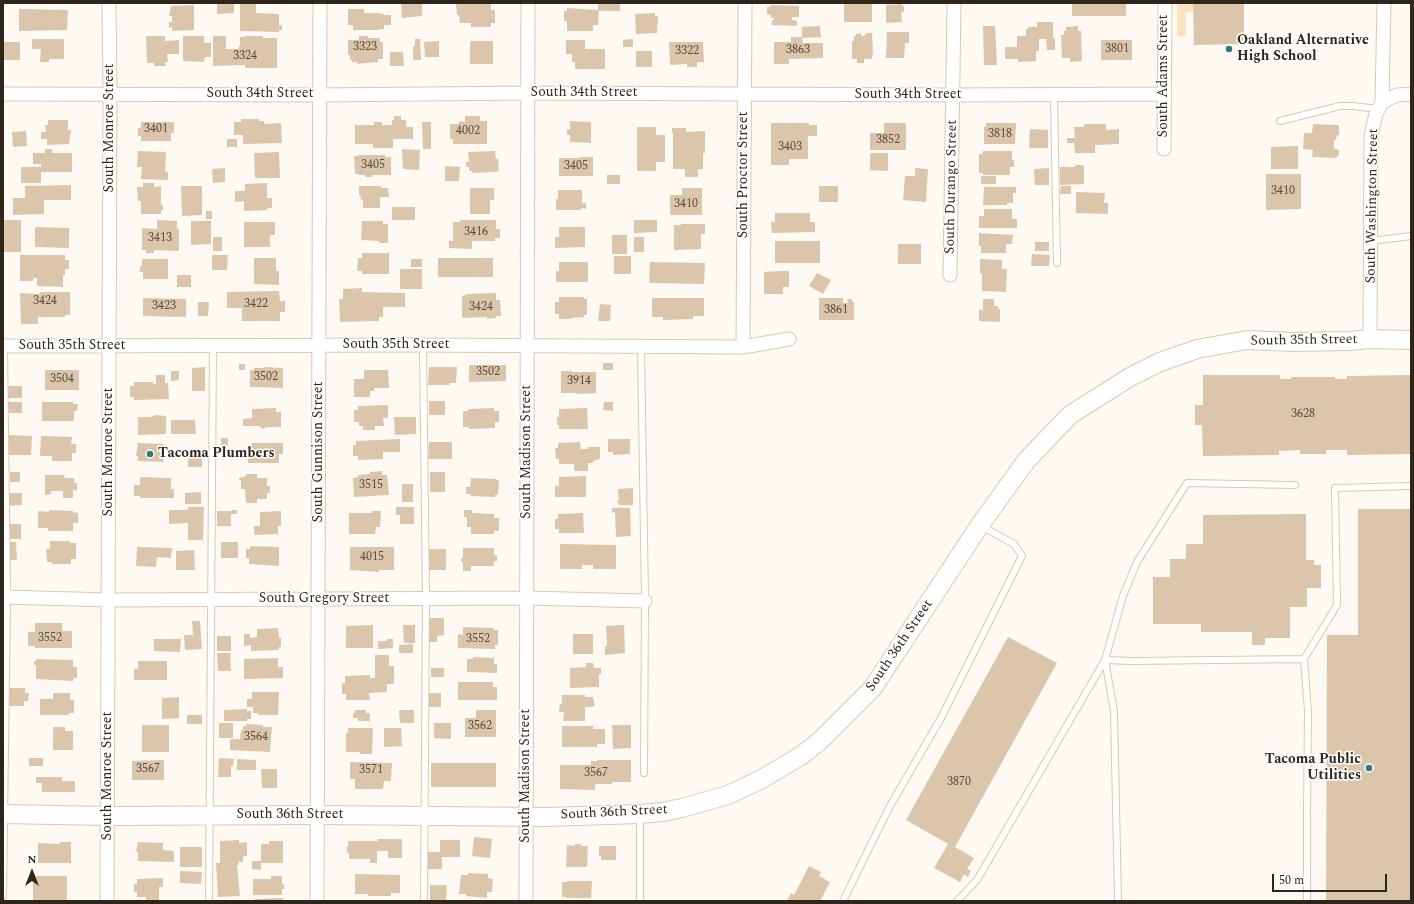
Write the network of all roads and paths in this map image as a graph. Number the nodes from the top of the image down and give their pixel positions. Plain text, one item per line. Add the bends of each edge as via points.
1 (109, 3) edge
2 (320, 3) edge
3 (528, 3) edge
4 (745, 3) edge
5 (954, 3) edge
6 (1165, 3) edge
7 (1384, 3) edge
8 (110, 93) junction
9 (528, 93) junction
10 (3, 94) edge
11 (744, 94) junction
12 (1164, 94) junction
13 (1411, 94) edge
14 (319, 95) junction
15 (953, 95) junction
16 (1054, 95) junction
17 (1381, 105) junction
18 (1280, 121) dead end
19 (1164, 148) dead end
20 (1411, 236) edge
21 (1371, 241) junction
22 (1057, 263) dead end
23 (950, 276) dead end
24 (789, 339) dead end
25 (1370, 340) junction
26 (1411, 340) edge
27 (212, 345) junction
28 (319, 345) junction
29 (423, 345) junction
30 (3, 346) edge
31 (109, 346) junction
32 (527, 346) junction
33 (641, 346) junction
34 (743, 347) junction
35 (1197, 349) joint
36 (1295, 485) dead end
37 (1411, 486) edge
38 (980, 525) junction
39 (5, 597) edge
40 (318, 598) junction
41 (527, 598) junction
42 (212, 599) junction
43 (109, 600) junction
44 (426, 600) junction
45 (645, 600) junction
46 (1304, 659) junction
47 (1105, 660) junction
48 (644, 773) dead end
49 (3, 814) edge
50 (640, 814) junction
51 (209, 815) junction
52 (318, 815) junction
53 (108, 816) junction
54 (424, 816) junction
55 (527, 817) junction
56 (3, 896) edge
57 (107, 901) edge
58 (209, 901) edge
59 (317, 901) edge
60 (424, 901) edge
61 (526, 901) edge
62 (640, 901) edge
63 (843, 901) edge
64 (957, 901) edge
65 (1118, 901) edge
66 (1307, 901) edge

1 - 8 street, South Monroe Street
2 - 14 street, South Gunnison Street
3 - 9 street, South Madison Street
4 - 11 street, South Proctor Street
5 - 15 street, South Durango Street
6 - 12 street, South Adams Street
7 - 17 street, South Washington Street
8 - 10 street, South 34th Street
8 - 14 street, South 34th Street
8 - 31 street, South Monroe Street
9 - 11 street, South 34th Street
9 - 14 street, South 34th Street
9 - 32 street, South Madison Street
11 - 15 street, South 34th Street
11 - 34 street, South Proctor Street
12 - 16 street, South 34th Street
12 - 19 street, South Adams Street
13 - 17 street via 1397,94
14 - 28 street, South Gunnison Street
15 - 16 street, South 34th Street
15 - 23 street, South Durango Street
16 - 22 lane
17 - 18 lane via 1340,106
17 - 21 street, South Washington Street via 1371,135
20 - 21 lane
21 - 25 street, South Washington Street
24 - 34 street, South 35th Street
25 - 26 street, South 35th Street
25 - 35 street, South 35th Street via 1247,340
27 - 28 street, South 35th Street
27 - 31 street, South 35th Street
27 - 42 lane
28 - 29 street, South 35th Street
28 - 40 street, South Gunnison Street
29 - 32 street, South 35th Street
29 - 44 lane
30 - 31 street, South 35th Street
30 - 39 lane
31 - 43 street, South Monroe Street
32 - 33 street, South 35th Street
32 - 41 street, South Madison Street
33 - 34 street, South 35th Street
33 - 45 lane
35 - 38 street, South 36th Street via 1160,362 1130,377 1070,415 1026,461
36 - 47 lane via 1187,483 1137,562
37 - 46 lane via 1336,488 1337,605
38 - 50 street, South 36th Street via 872,689 822,740 786,766 728,794 682,808
38 - 63 lane via 1014,544 1022,556 941,718 890,806
39 - 43 street, South Gregory Street
39 - 49 lane
40 - 42 street, South Gregory Street
40 - 44 street, South Gregory Street
40 - 52 street, South Gunnison Street
41 - 44 street, South Gregory Street
41 - 45 street, South Gregory Street
41 - 55 street, South Madison Street
42 - 43 street, South Gregory Street
42 - 51 lane
43 - 53 street, South Monroe Street
44 - 54 lane
45 - 48 lane
46 - 47 lane
46 - 66 lane via 1308,711
47 - 64 lane via 977,880
47 - 65 lane via 1114,711
49 - 53 street, South 36th Street
49 - 56 lane
50 - 55 street, South 36th Street
50 - 62 lane
51 - 52 street, South 36th Street
51 - 53 street, South 36th Street
51 - 58 lane
52 - 54 street, South 36th Street
52 - 59 street, South Gunnison Street
53 - 57 street, South Monroe Street
54 - 55 street, South 36th Street
54 - 60 lane
55 - 61 street, South Madison Street

